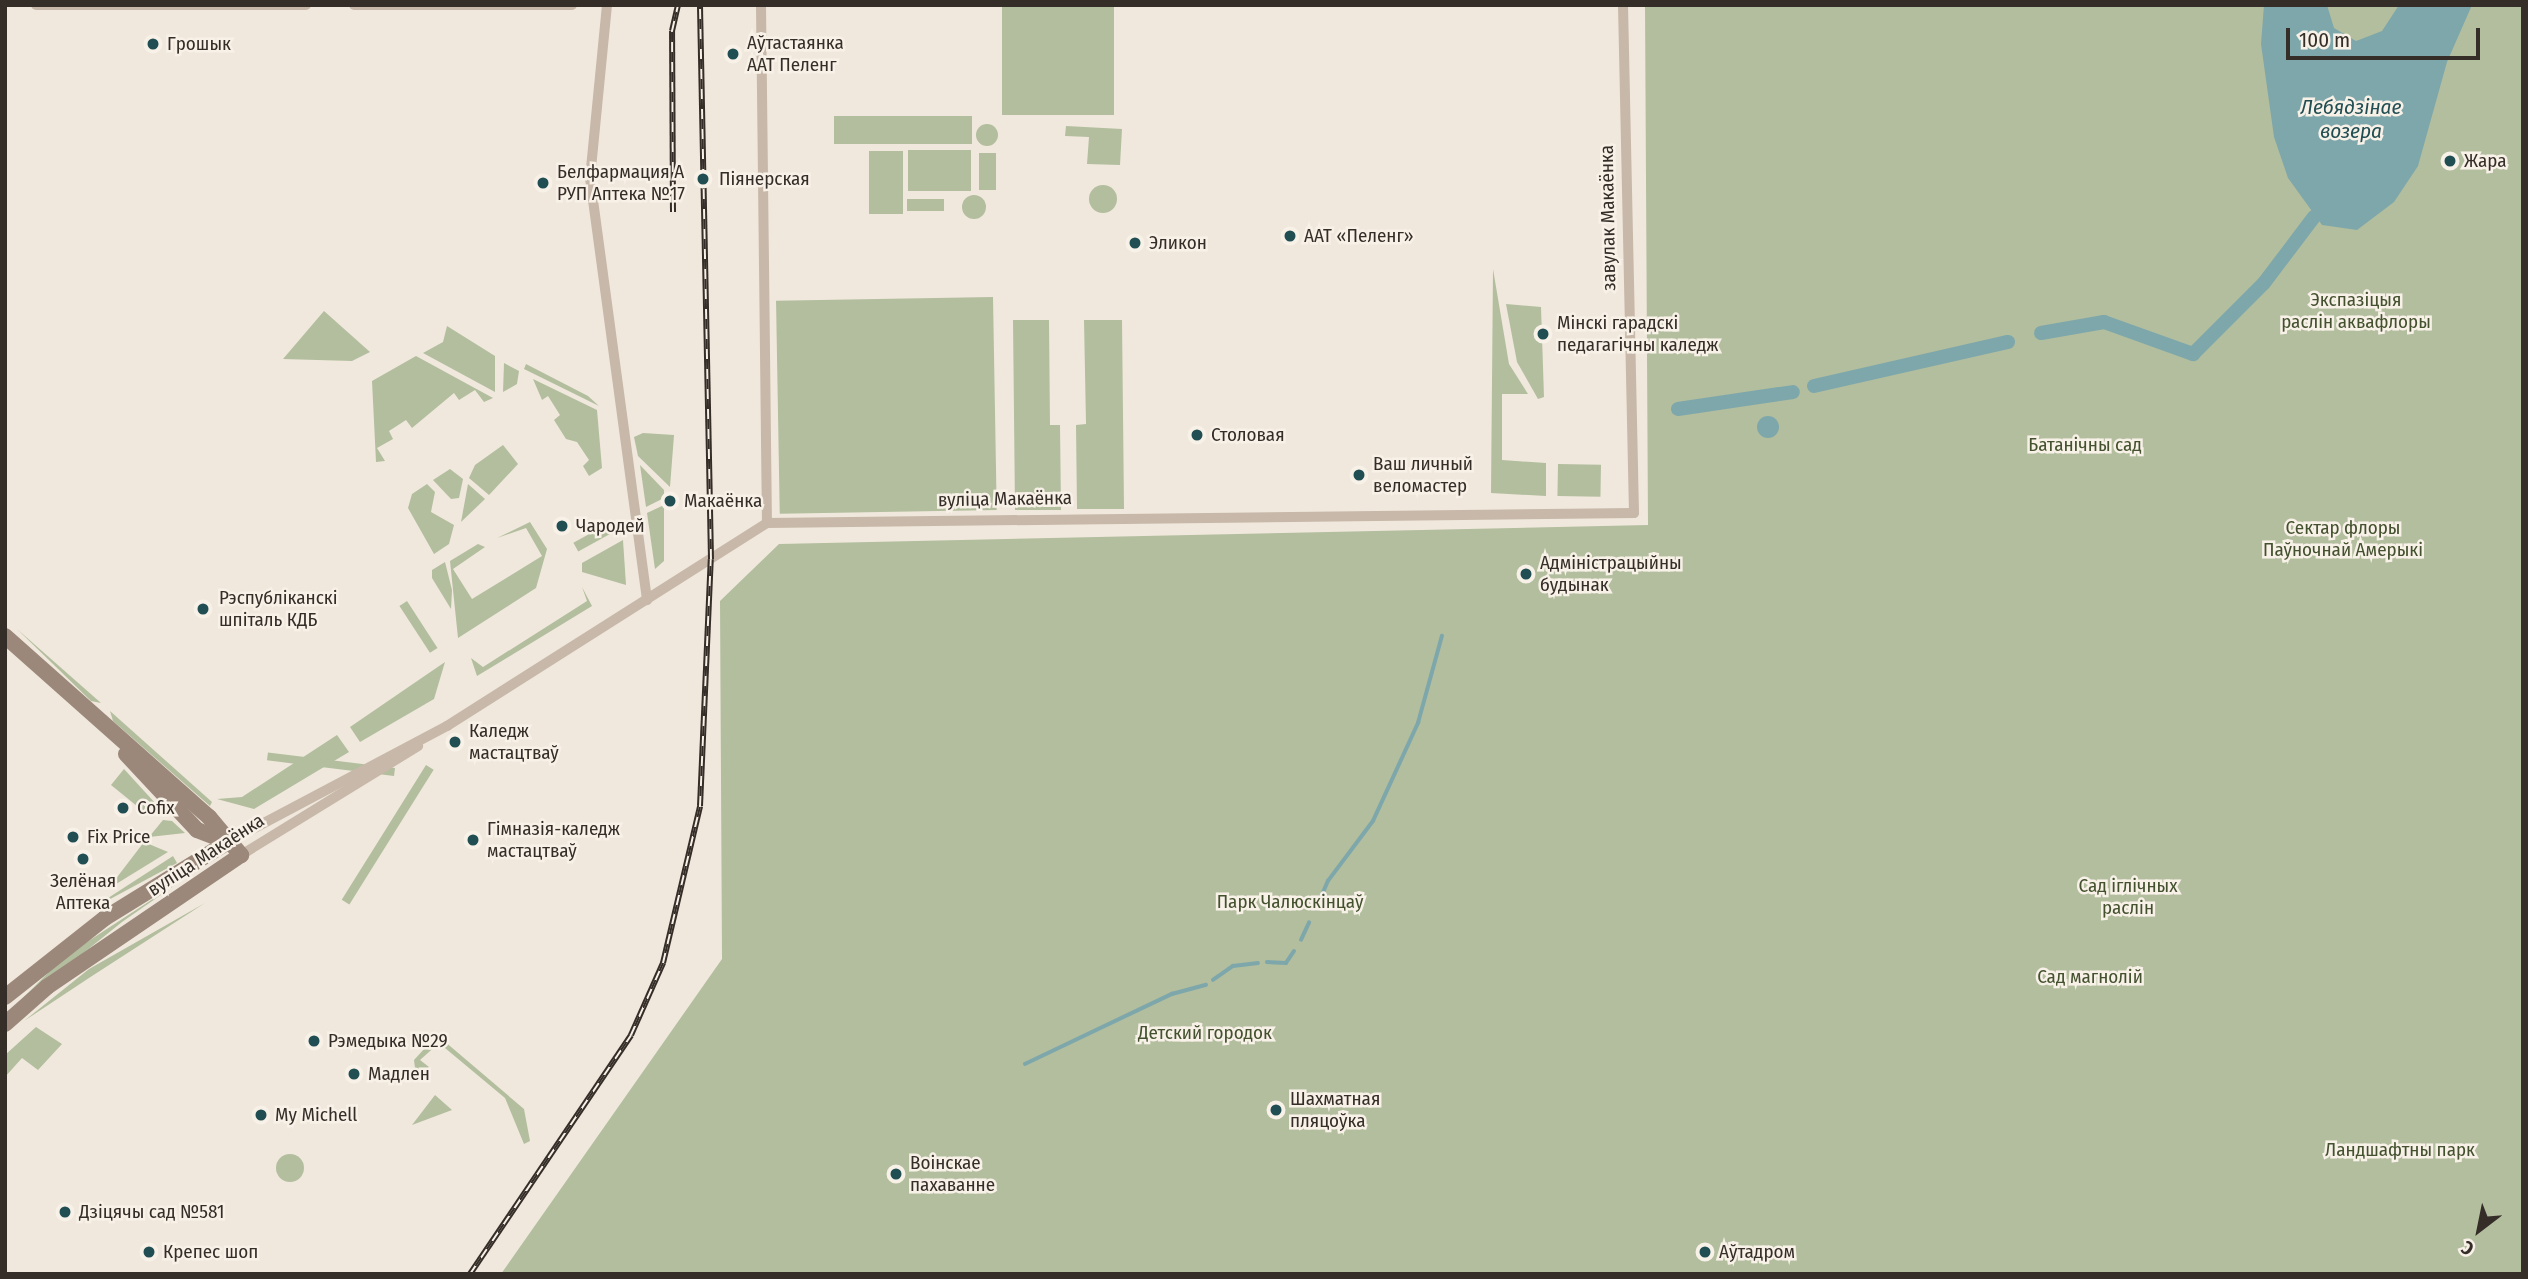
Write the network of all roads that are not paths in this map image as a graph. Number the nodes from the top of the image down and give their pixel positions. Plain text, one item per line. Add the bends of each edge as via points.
1 (36, 5) edge
2 (306, 5) edge
3 (354, 5) edge
4 (364, 5) edge
5 (572, 5) edge
6 (607, 5) edge
7 (761, 5) edge
8 (1623, 5) edge
9 (1634, 513) joint
10 (767, 523) junction
11 (647, 600) junction
12 (5, 636) edge
13 (436, 731) junction
14 (228, 842) junction
15 (241, 855) junction
16 (5, 997) edge
17 (5, 1024) edge

1 - 2 street
3 - 4 street
4 - 5 street
6 - 11 street via 590,178
7 - 10 street
8 - 9 street, завулак Макаёнка
9 - 10 street, вуліца Макаёнка
10 - 11 street, вуліца Макаёнка
11 - 13 street, вуліца Макаёнка
12 - 14 street via 208,817
13 - 14 street, вуліца Макаёнка
13 - 15 street, вуліца Макаёнка via 396,763
14 - 15 street
14 - 16 street, вуліца Макаёнка via 105,918
15 - 17 street, вуліца Макаёнка via 47,987

